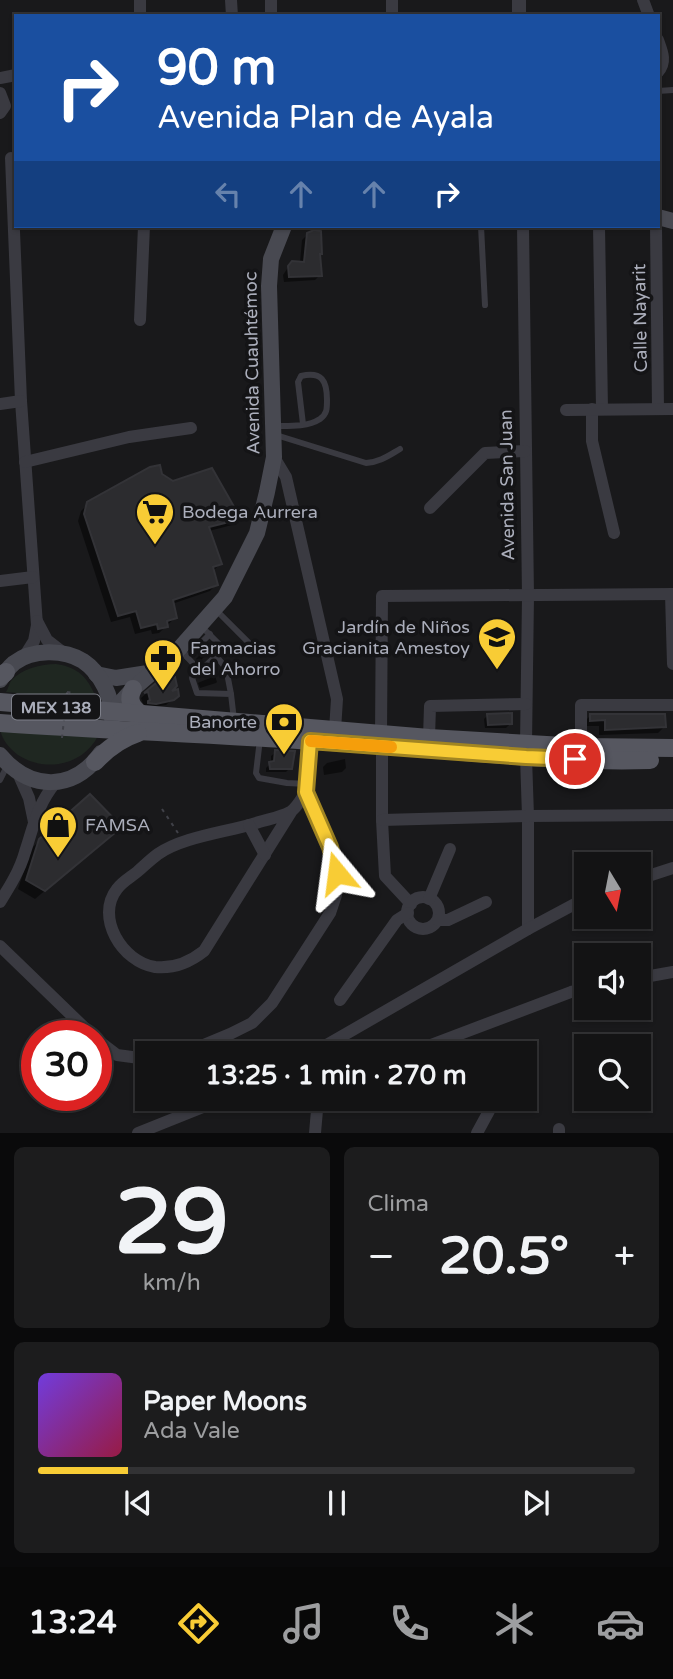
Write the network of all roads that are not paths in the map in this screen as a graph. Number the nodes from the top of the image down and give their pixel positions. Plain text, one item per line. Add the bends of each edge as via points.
1 (660, 45) edge
2 (660, 70) edge
3 (0, 93) edge
4 (0, 113) edge
5 (0, 147) edge
6 (13, 160) edge
7 (0, 167) edge
8 (14, 179) edge
9 (16, 228) edge
10 (144, 228) edge
11 (283, 228) edge
12 (481, 228) edge
13 (523, 228) edge
14 (599, 228) edge
15 (656, 228) edge
16 (485, 305) dead end
17 (140, 320) dead end
18 (21, 401) junction
19 (0, 404) edge
20 (597, 409) junction
21 (658, 409) junction
22 (673, 409) edge
23 (566, 410) dead end
24 (303, 424) junction
25 (191, 428) dead end
26 (273, 430) junction
27 (400, 449) dead end
28 (525, 451) junction
29 (274, 457) junction
30 (25, 462) junction
31 (430, 508) dead end
32 (614, 533) dead end
33 (33, 577) junction
34 (0, 581) edge
35 (672, 594) edge
36 (528, 596) junction
37 (215, 608) junction
38 (36, 617) junction
39 (205, 630) junction
40 (183, 653) junction
41 (259, 653) dead end
42 (65, 654) junction
43 (216, 656) junction
44 (24, 657) junction
45 (673, 664) edge
46 (200, 671) junction
47 (150, 672) junction
48 (96, 674) junction
49 (2, 676) edge
50 (133, 689) junction
51 (231, 694) junction
52 (0, 702) edge
53 (526, 704) junction
54 (673, 705) edge
55 (112, 712) junction
56 (234, 722) junction
57 (0, 723) edge
58 (145, 723) junction
59 (335, 730) junction
60 (111, 731) junction
61 (260, 738) junction
62 (429, 738) junction
63 (381, 740) junction
64 (310, 741) junction
65 (580, 747) junction
66 (673, 748) edge
67 (526, 751) junction
68 (673, 759) edge
69 (95, 762) junction
70 (9, 764) edge
71 (0, 780) edge
72 (56, 782) junction
73 (306, 788) junction
74 (291, 812) junction
75 (673, 815) edge
76 (528, 816) junction
77 (382, 820) junction
78 (34, 822) junction
79 (249, 825) junction
80 (450, 849) dead end
81 (265, 855) junction
82 (673, 868) edge
83 (651, 874) edge
84 (429, 899) junction
85 (0, 901) edge
86 (486, 902) dead end
87 (574, 904) edge
88 (409, 908) junction
89 (438, 920) junction
90 (528, 929) junction
91 (0, 946) edge
92 (673, 972) edge
93 (651, 976) edge
94 (574, 991) edge
95 (340, 1000) dead end
96 (77, 1020) edge
97 (213, 1041) edge
98 (334, 1041) edge
99 (441, 1041) edge
100 (112, 1051) edge
101 (135, 1057) edge
102 (193, 1111) edge
103 (317, 1111) edge
104 (489, 1111) dead end
105 (138, 1133) edge
106 (315, 1133) edge
107 (477, 1133) edge

1 - 2 street via 664,56
3 - 4 street via 5,106
5 - 6 street
6 - 8 street
7 - 8 street
9 - 18 street
10 - 17 street
11 - 26 main road, Avenida Cuauhtémoc via 271,259 269,286
12 - 16 lane
13 - 28 street, Avenida San Juan
14 - 20 street
15 - 21 street, Calle Nayarit
18 - 19 street
18 - 30 street
20 - 21 street
20 - 23 street
20 - 32 street via 592,442
21 - 22 street
24 - 24 lane via 298,382 301,376 316,376 326,382 327,410 321,419
24 - 26 lane
25 - 30 street via 129,437
26 - 27 lane via 366,463
26 - 29 main road, Avenida Cuauhtémoc
28 - 31 street via 485,453
28 - 36 street, Avenida San Juan
29 - 37 main road, Avenida Cuauhtémoc via 257,533
29 - 59 street via 286,477 337,699
30 - 33 street
33 - 34 street
33 - 38 street
35 - 36 street
35 - 45 street
36 - 53 street, Avenida San Juan
36 - 63 street via 382,596
37 - 39 main road, Avenida Cuauhtémoc
37 - 41 lane
38 - 42 street via 47,640
38 - 44 street via 34,641
39 - 40 main road, Avenida Cuauhtémoc
39 - 43 lane via 223,648
40 - 46 lane
40 - 47 main road, Avenida Cuauhtémoc
42 - 44 main road
42 - 48 main road via 83,661
43 - 46 lane
43 - 51 lane via 226,668
44 - 49 main road
46 - 51 lane via 192,678 197,693
47 - 48 main road, Avenida Cuauhtémoc via 116,678
47 - 50 main road, Avenida Cuauhtémoc
48 - 55 main road
50 - 55 main road, Avenida Cuauhtémoc
50 - 58 main road via 131,704
51 - 56 lane
52 - 55 main road, MEX 138
53 - 62 street via 430,706
53 - 67 street, Avenida San Juan
54 - 65 street via 581,705
55 - 58 main road, MEX 138
55 - 60 main road
56 - 58 main road, MEX 138
56 - 59 main road, MEX 138
57 - 60 main road, MEX 138
58 - 60 main road, MEX 138
58 - 61 main road, MEX 138
58 - 69 main road
59 - 63 main road, MEX 138
60 - 69 main road
61 - 64 main road, MEX 138
61 - 73 lane via 259,778
62 - 63 main road, MEX 138
62 - 67 main road, MEX 138
63 - 64 main road, MEX 138
63 - 67 main road, MEX 138
63 - 77 street
64 - 73 street
65 - 66 main road, MEX 138
65 - 67 main road, MEX 138
67 - 68 main road, MEX 138 via 623,761
67 - 76 street, Avenida San Juan
69 - 72 main road via 84,773
70 - 71 lane
70 - 72 main road via 36,780
70 - 78 street via 29,798
72 - 78 street
73 - 74 street
73 - 97 street via 337,873 330,913 272,1003 252,1023
74 - 79 street
74 - 81 street
75 - 76 street
76 - 77 street
76 - 90 street, Avenida San Juan
77 - 88 street via 385,876
78 - 85 street via 13,883
79 - 81 street
79 - 81 street via 159,853 117,889 109,906 114,935 124,950 154,967 190,961 204,951
80 - 84 street
82 - 83 street
84 - 88 street via 416,900
84 - 89 street via 438,908
86 - 89 street via 448,920
87 - 90 street
88 - 89 street via 417,928 429,928
88 - 95 street
90 - 98 street
91 - 96 street
92 - 93 street
94 - 99 street
100 - 101 street
102 - 105 street
103 - 106 street
104 - 107 street

